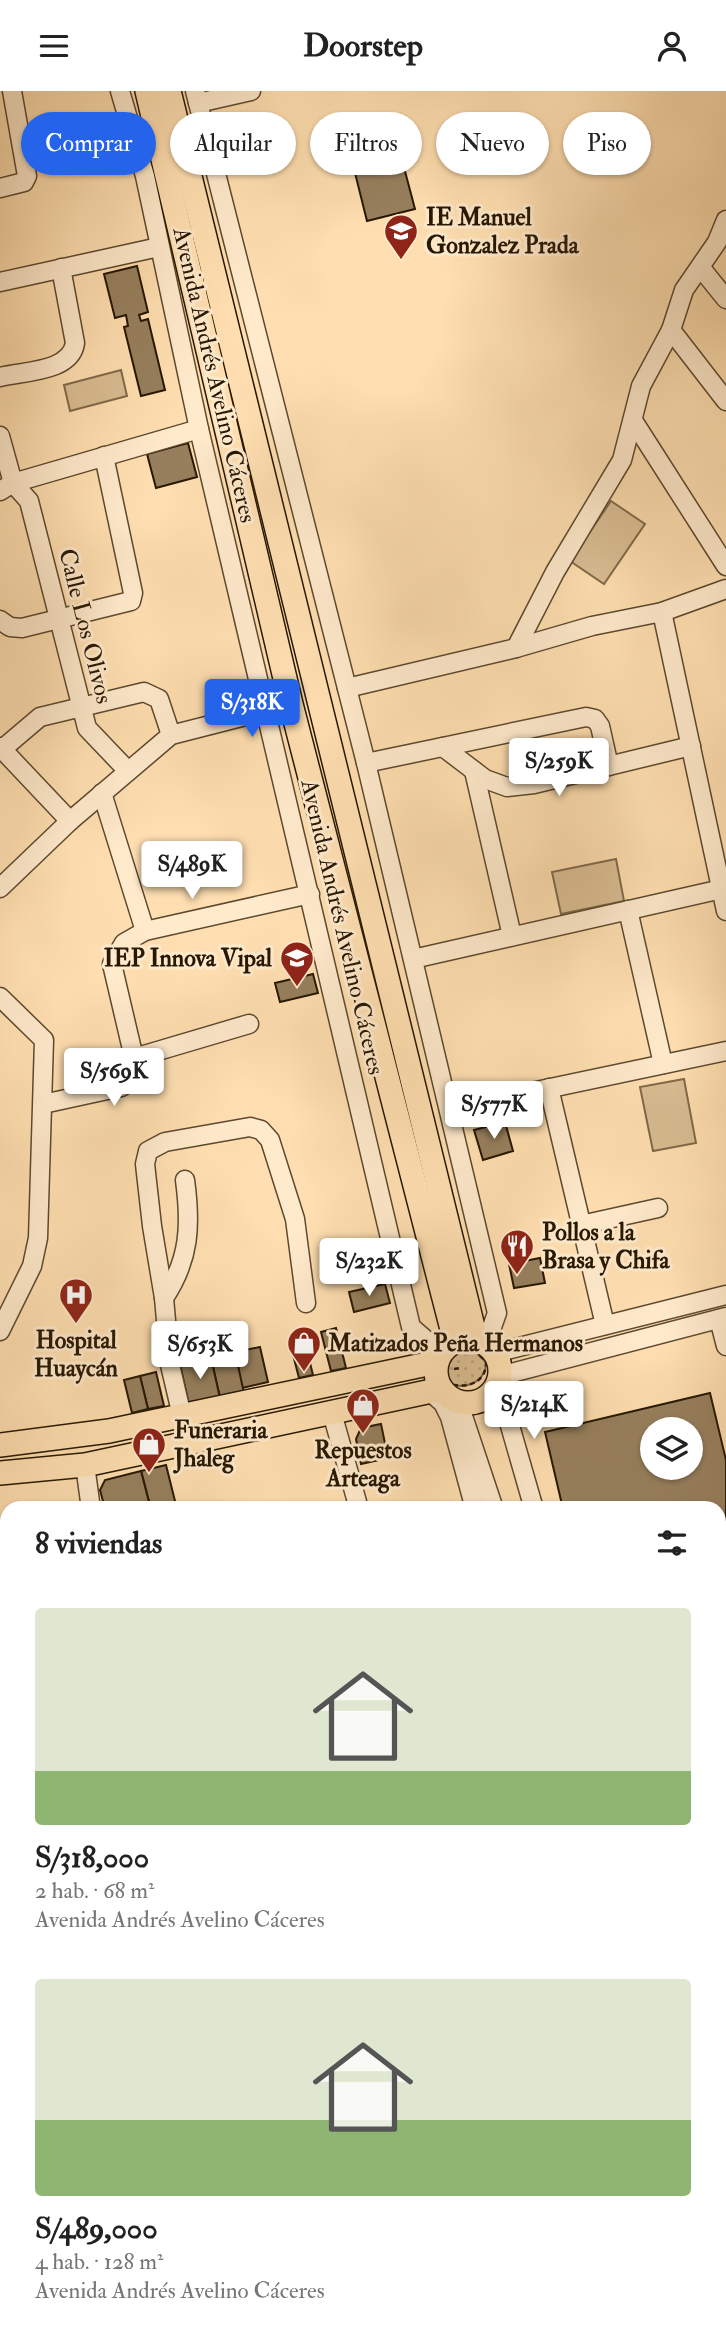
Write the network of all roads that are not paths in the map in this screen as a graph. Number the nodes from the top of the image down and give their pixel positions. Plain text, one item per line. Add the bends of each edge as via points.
1 (120, 91) edge
2 (147, 91) edge
3 (169, 91) edge
4 (251, 91) edge
5 (12, 94) edge
6 (197, 97) edge
7 (0, 188) edge
8 (726, 220) edge
9 (159, 247) junction
10 (61, 268) junction
11 (701, 268) junction
12 (0, 282) edge
13 (726, 299) edge
14 (671, 330) junction
15 (0, 377) edge
16 (726, 401) edge
17 (634, 422) junction
18 (199, 429) junction
19 (0, 436) edge
20 (104, 456) junction
21 (6, 487) edge
22 (726, 566) edge
23 (726, 589) edge
24 (662, 612) junction
25 (0, 620) edge
26 (60, 621) junction
27 (516, 648) junction
28 (347, 688) junction
29 (81, 709) junction
30 (265, 712) junction
31 (172, 735) junction
32 (691, 746) junction
33 (443, 747) junction
34 (1, 749) edge
35 (366, 763) junction
36 (609, 766) junction
37 (128, 771) junction
38 (474, 771) junction
39 (102, 793) junction
40 (71, 821) junction
41 (0, 888) edge
42 (724, 888) edge
43 (310, 894) junction
44 (628, 910) junction
45 (726, 911) edge
46 (145, 931) junction
47 (512, 936) junction
48 (413, 958) junction
49 (0, 997) edge
50 (249, 1024) dead end
51 (726, 1051) edge
52 (134, 1058) junction
53 (663, 1065) junction
54 (549, 1088) junction
55 (43, 1104) junction
56 (451, 1109) junction
57 (185, 1180) dead end
58 (658, 1208) dead end
59 (581, 1226) junction
60 (726, 1295) edge
61 (164, 1298) junction
62 (306, 1303) dead end
63 (722, 1318) edge
64 (605, 1325) junction
65 (0, 1331) edge
66 (726, 1346) edge
67 (465, 1349) junction
68 (499, 1380) junction
69 (446, 1392) junction
70 (332, 1413) junction
71 (182, 1416) junction
72 (109, 1431) junction
73 (0, 1445) edge
74 (115, 1457) junction
75 (85, 1465) junction
76 (0, 1473) edge
77 (91, 1501) edge
78 (353, 1501) edge
79 (473, 1501) edge
80 (491, 1501) edge
81 (532, 1501) edge

1 - 9 street, Avenida Andrés Avelino Cáceres via 145,176
2 - 67 main road, Avenida Andrés Avelino Cáceres via 291,704
3 - 67 main road, Avenida Andrés Avelino Cáceres
4 - 6 street
5 - 7 street via 27,176 24,182
6 - 28 street, Avenida Andrés Avelino Cáceres
8 - 11 street
9 - 10 street
9 - 18 street, Avenida Andrés Avelino Cáceres
10 - 12 street
10 - 15 street via 75,343 73,354 65,362
11 - 13 street
11 - 14 street via 684,290
14 - 16 street
14 - 17 street via 636,399
17 - 22 street
17 - 27 street via 622,460
18 - 20 street
18 - 30 street, Avenida Andrés Avelino Cáceres
19 - 21 street, Calle Los Olivos
20 - 21 street
20 - 26 street via 131,601
21 - 26 street, Calle Los Olivos via 29,501
23 - 24 street
24 - 27 street
24 - 32 street
25 - 26 street via 22,628
26 - 29 street, Calle Los Olivos
27 - 28 street
28 - 35 street, Avenida Andrés Avelino Cáceres
29 - 31 street via 144,692 159,699
29 - 34 street via 40,716
29 - 37 street, Calle Los Olivos via 87,728
30 - 31 street
30 - 43 street, Avenida Andrés Avelino Cáceres
31 - 37 street
32 - 36 street
32 - 42 street
33 - 35 street
33 - 36 street via 586,717 600,726
33 - 38 street
34 - 40 street
35 - 48 street, Avenida Andrés Avelino Cáceres
36 - 38 street via 508,787
37 - 39 street
38 - 47 street
39 - 40 street
39 - 46 street
40 - 41 street
42 - 44 street
42 - 45 street
43 - 46 street
43 - 67 street, Avenida Andrés Avelino Cáceres via 411,1327
44 - 47 street
44 - 53 street
46 - 52 street via 124,943 112,964
47 - 48 street
48 - 56 street, Avenida Andrés Avelino Cáceres
49 - 55 street via 44,1040
50 - 52 street
51 - 53 street
52 - 55 street via 129,1082 121,1087
53 - 54 street
54 - 56 street
54 - 59 street
55 - 65 street via 38,1238 32,1266
56 - 67 street, Avenida Andrés Avelino Cáceres via 497,1313
57 - 61 street via 191,1221 181,1264
58 - 59 street
59 - 64 street
60 - 64 street
61 - 62 street via 147,1189 148,1151 165,1142 250,1127 270,1140 295,1219
61 - 71 street via 170,1365
63 - 66 street
63 - 68 street
64 - 67 street
67 - 68 main road via 500,1367
67 - 69 main road via 437,1381
67 - 71 main road
68 - 69 main road via 487,1397 478,1401
68 - 81 street
69 - 70 main road
69 - 79 street via 443,1403
69 - 80 street
70 - 74 main road
70 - 78 street
71 - 72 main road
72 - 73 main road
72 - 74 main road
74 - 75 main road
75 - 76 main road
75 - 77 street

